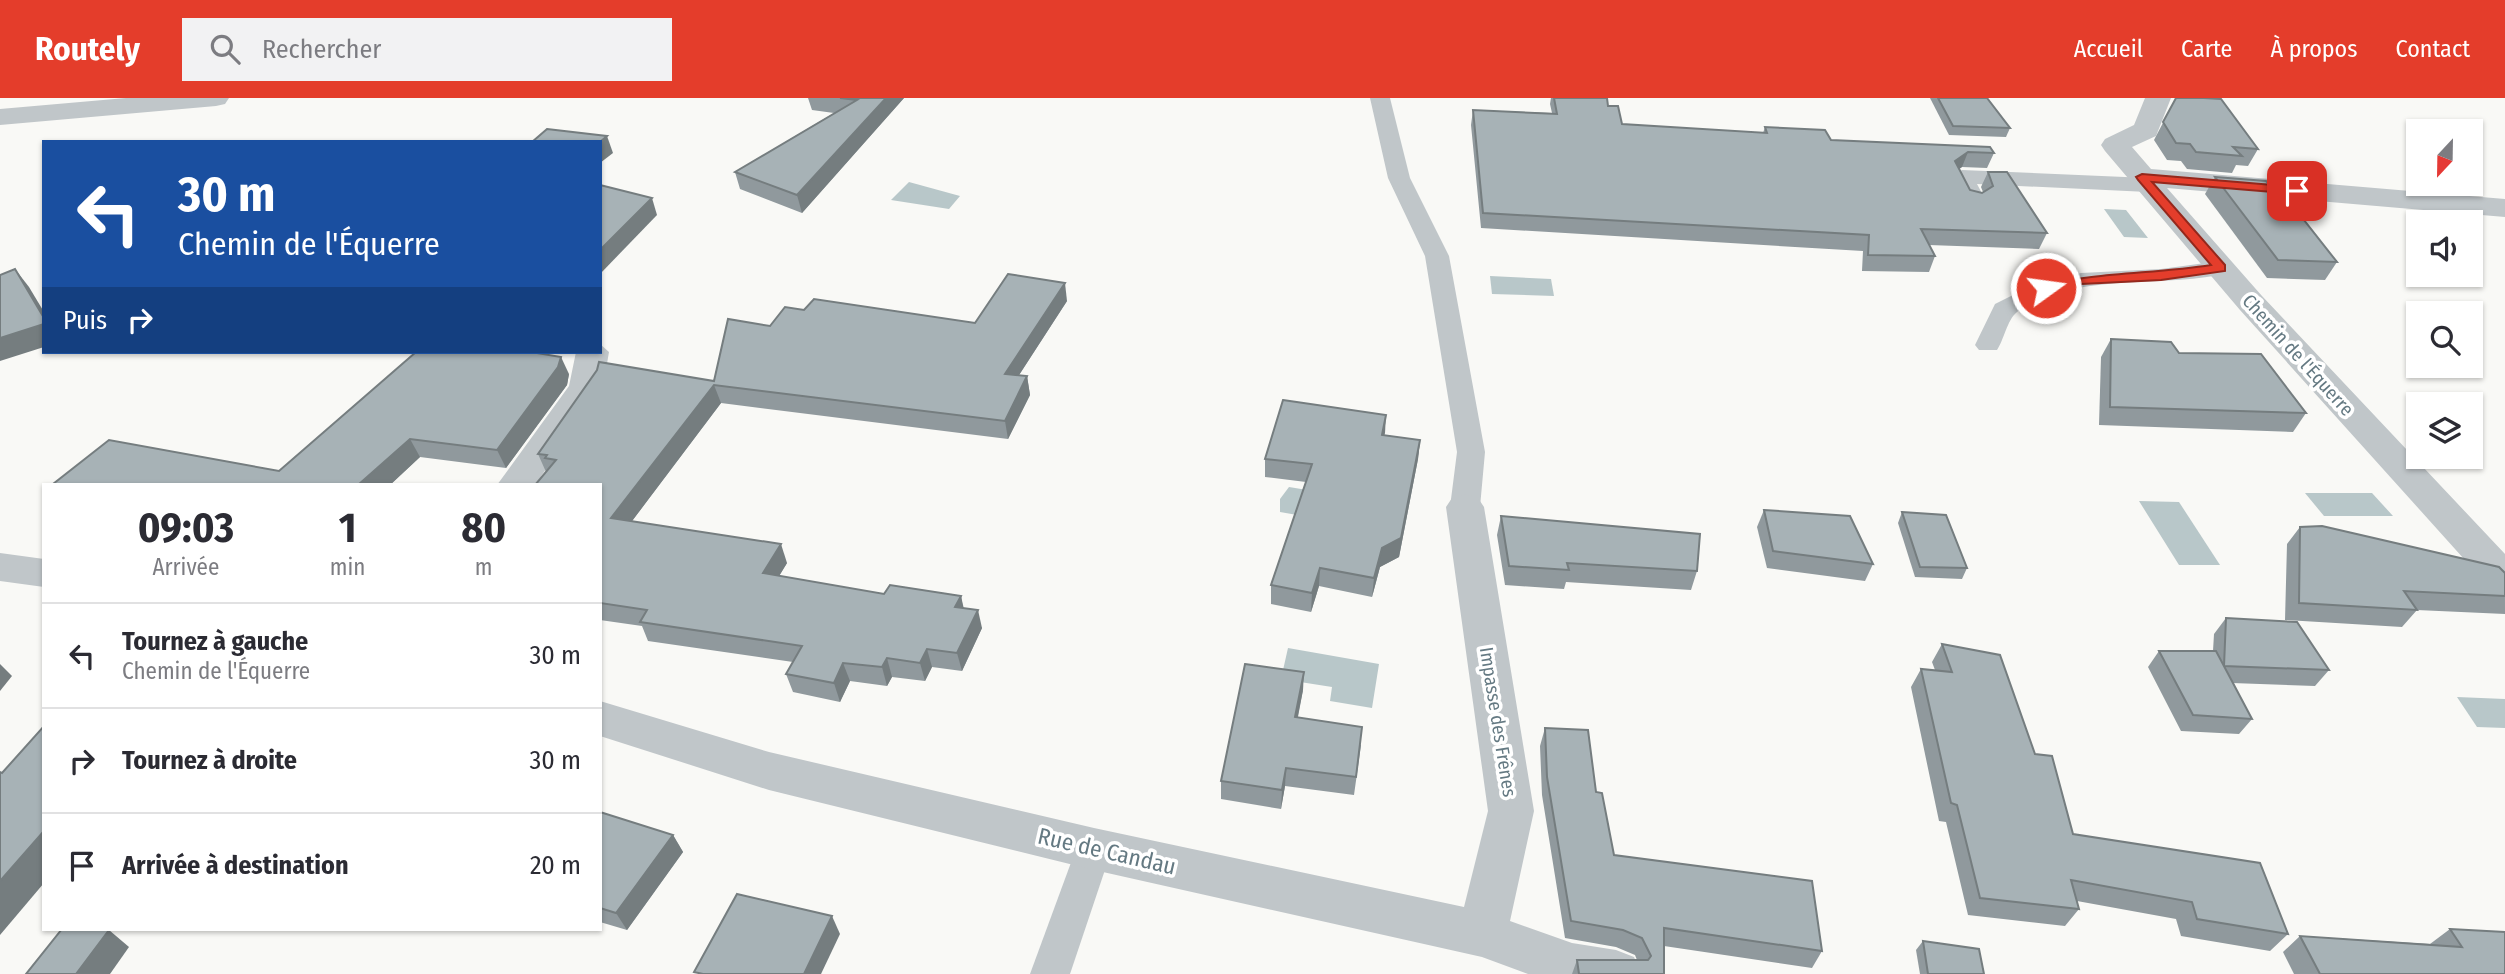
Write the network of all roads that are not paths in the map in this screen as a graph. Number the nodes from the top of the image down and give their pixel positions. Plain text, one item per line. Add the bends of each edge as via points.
1 (216, 98) edge
2 (1380, 98) edge
3 (2158, 98) edge
4 (0, 117) edge
5 (2145, 181) junction
6 (1974, 199) edge
7 (2505, 208) edge
8 (2220, 268) junction
9 (1988, 345) dead end
10 (592, 354) edge
11 (516, 483) edge
12 (1465, 507) joint
13 (0, 567) edge
14 (42, 573) edge
15 (2505, 579) edge
16 (602, 719) edge
17 (1094, 849) junction
18 (1482, 934) junction
19 (1050, 974) edge
20 (1616, 974) edge

1 - 4 street
2 - 12 lane via 1399,178 1437,256 1471,452
3 - 5 street, Chemin de l'Équerre via 2147,130 2115,145
5 - 6 lane via 1962,177
5 - 7 street
5 - 8 street, Chemin de l'Équerre
8 - 9 lane via 2081,280 2046,288 2004,309
8 - 15 street, Chemin de l'Équerre
10 - 11 street via 586,387
12 - 18 street, Impasse des Frênes via 1511,811
13 - 14 street
16 - 17 street, Rue de Candau via 769,771
17 - 18 street, Rue de Candau
17 - 19 lane
18 - 20 street, Rue de Candau via 1572,967

